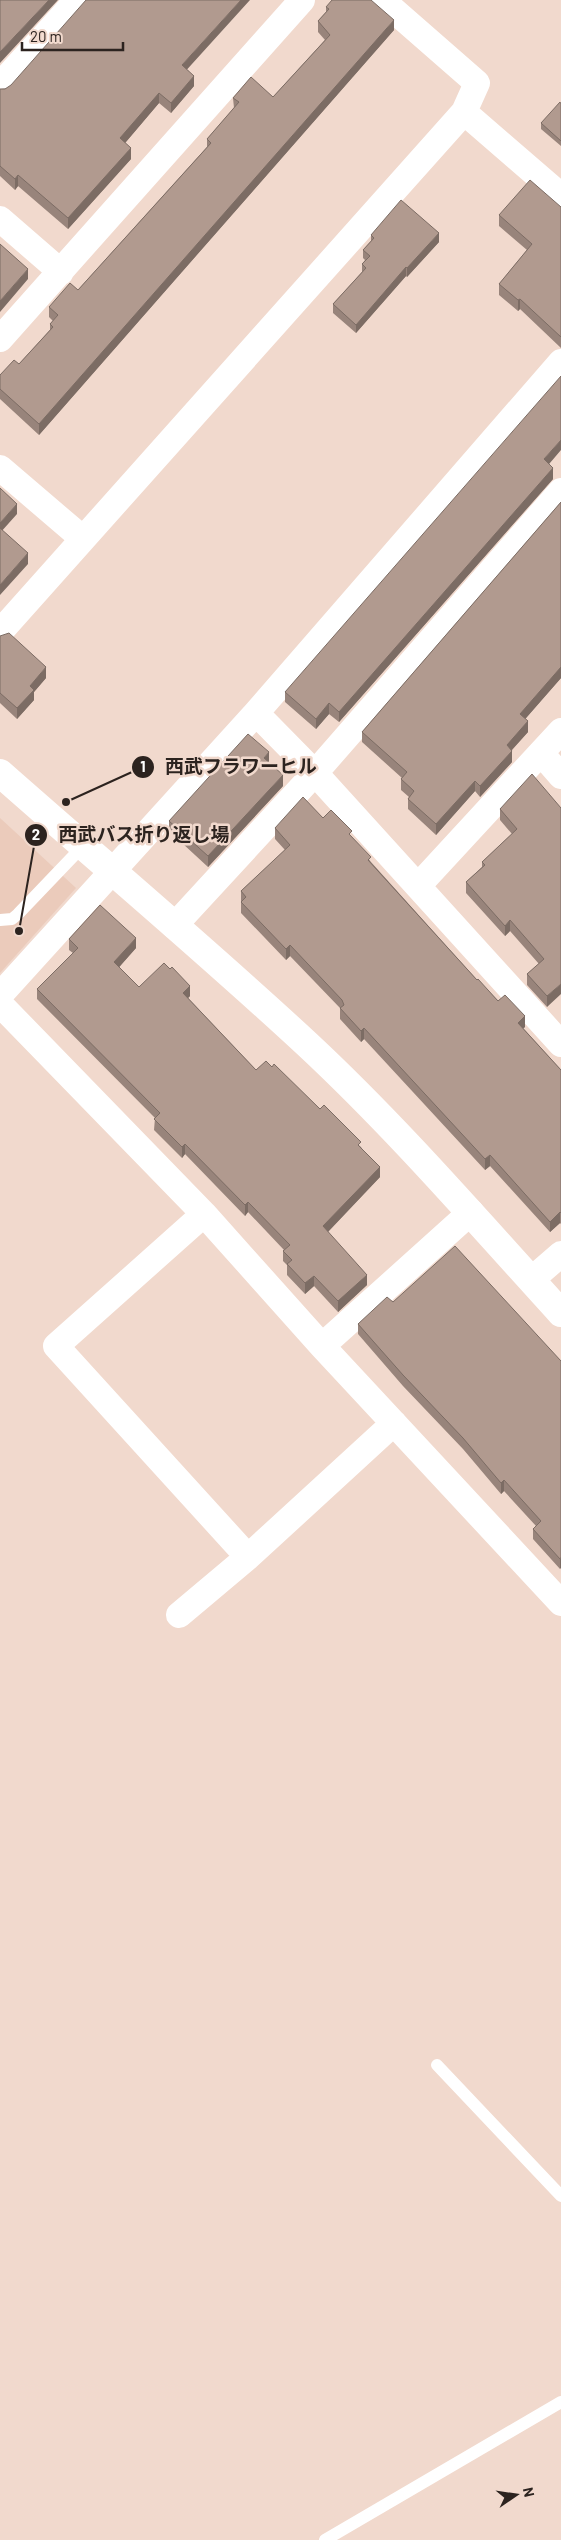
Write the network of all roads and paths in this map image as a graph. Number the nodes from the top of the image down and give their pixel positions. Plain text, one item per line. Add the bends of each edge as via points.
1 (76, 0) edge
2 (302, 0) edge
3 (382, 0) edge
4 (0, 85) edge
5 (464, 112) junction
6 (561, 196) edge
7 (0, 219) edge
8 (61, 272) junction
9 (0, 339) edge
10 (561, 362) edge
11 (0, 468) edge
12 (561, 491) edge
13 (82, 538) junction
14 (0, 632) edge
15 (256, 713) junction
16 (561, 731) edge
17 (541, 754) junction
18 (315, 773) junction
19 (561, 776) edge
20 (6, 783) edge
21 (83, 846) junction
22 (112, 871) junction
23 (418, 886) junction
24 (0, 920) edge
25 (174, 926) junction
26 (0, 995) edge
27 (0, 1004) edge
28 (557, 1032) edge
29 (471, 1212) junction
30 (204, 1214) junction
31 (561, 1254) edge
32 (531, 1280) junction
33 (561, 1312) edge
34 (322, 1346) junction
35 (394, 1423) junction
36 (248, 1557) junction
37 (561, 1602) edge
38 (179, 1614) dead end
39 (437, 2065) dead end
40 (561, 2196) edge
41 (561, 2402) edge
42 (325, 2540) edge

1 - 4 street
2 - 8 street
3 - 5 street via 477,83
5 - 6 street
5 - 13 street
7 - 8 street
8 - 9 street
10 - 15 street
11 - 13 street
12 - 18 street
13 - 14 street
15 - 18 street
15 - 22 street
16 - 17 street
17 - 19 street
17 - 23 street
18 - 23 street
18 - 25 street
20 - 21 street
21 - 22 street
21 - 24 lane via 18,914 12,919
22 - 25 street
22 - 26 street
23 - 28 street
25 - 29 street via 369,1104
27 - 30 street
29 - 32 street
29 - 34 street
30 - 34 street
30 - 36 street via 56,1346
31 - 32 street
32 - 33 street
34 - 35 street
35 - 36 street
35 - 37 street
36 - 38 street
39 - 40 lane
41 - 42 lane

